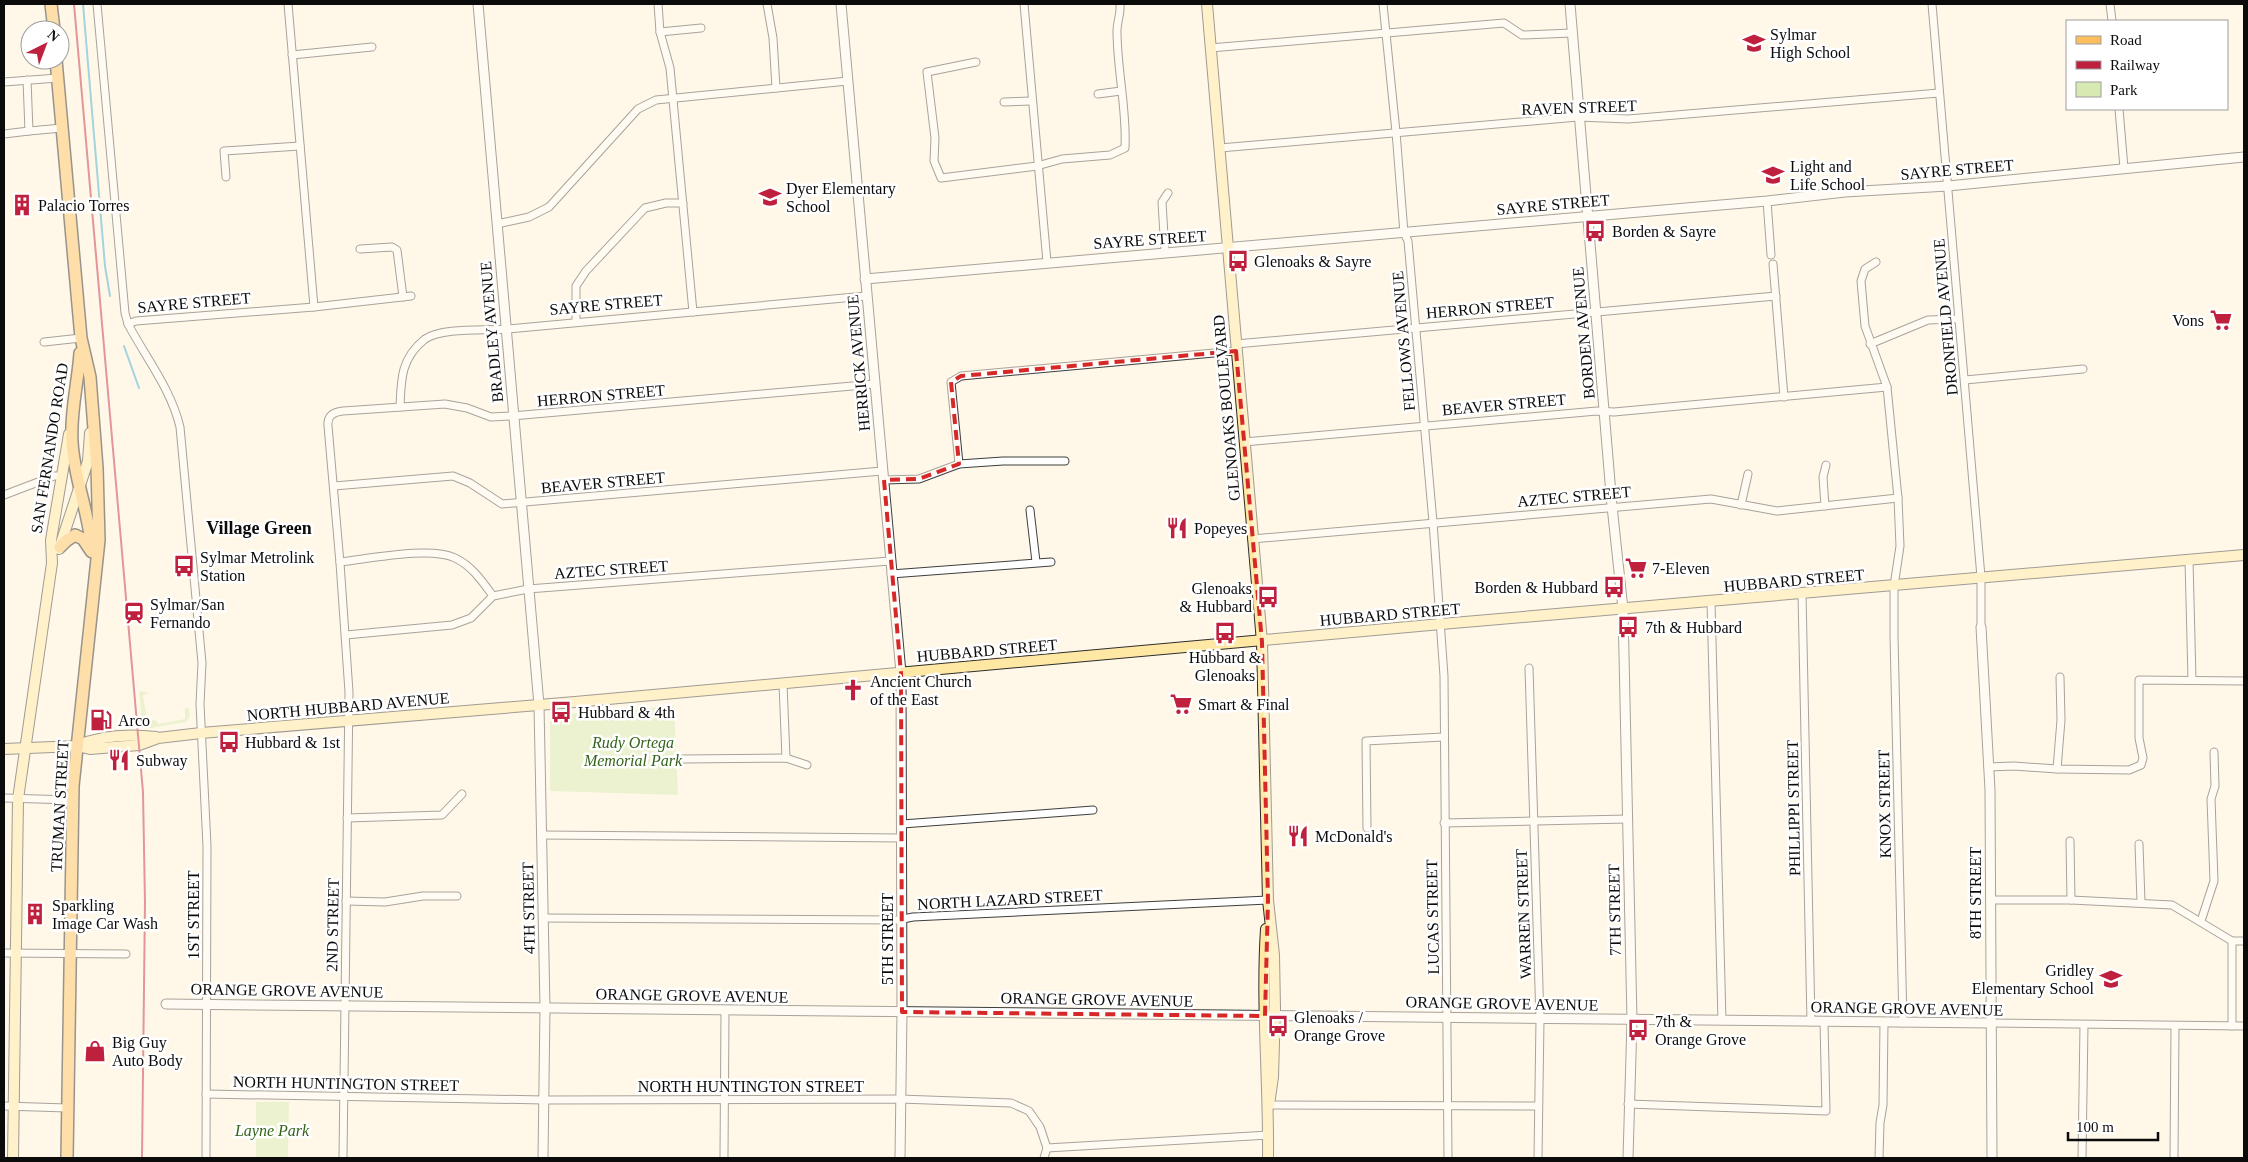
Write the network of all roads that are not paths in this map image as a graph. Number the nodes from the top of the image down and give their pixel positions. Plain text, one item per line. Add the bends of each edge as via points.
1 (51, 4) edge
2 (97, 4) edge
3 (288, 4) edge
4 (478, 4) edge
5 (658, 4) edge
6 (767, 4) edge
7 (841, 4) edge
8 (1024, 4) edge
9 (1120, 4) edge
10 (1207, 4) edge
11 (1383, 4) edge
12 (1570, 4) edge
13 (1932, 4) edge
14 (2110, 4) edge
15 (53, 20) edge
16 (2112, 20) edge
17 (701, 28) dead end
18 (660, 32) junction
19 (1386, 33) junction
20 (1572, 33) junction
21 (372, 47) dead end
22 (1210, 48) junction
23 (292, 55) junction
24 (976, 62) dead end
25 (57, 70) edge
26 (58, 78) junction
27 (28, 80) junction
28 (848, 81) junction
29 (4, 82) edge
30 (776, 88) junction
31 (1121, 91) junction
32 (1939, 93) junction
33 (1098, 94) dead end
34 (673, 98) junction
35 (1032, 100) junction
36 (1004, 102) dead end
37 (2119, 110) edge
38 (1578, 118) junction
39 (62, 128) junction
40 (29, 131) junction
41 (1396, 132) junction
42 (4, 134) edge
43 (300, 146) junction
44 (1220, 148) junction
45 (2244, 157) edge
46 (1037, 166) junction
47 (2124, 168) junction
48 (226, 177) dead end
49 (1948, 186) junction
50 (1168, 193) dead end
51 (1767, 201) junction
52 (682, 203) junction
53 (1587, 215) junction
54 (497, 224) junction
55 (1404, 232) junction
56 (1228, 248) junction
57 (360, 249) dead end
58 (1165, 252) junction
59 (1771, 255) dead end
60 (1047, 262) junction
61 (1876, 262) dead end
62 (1773, 264) dead end
63 (865, 279) junction
64 (411, 296) dead end
65 (866, 296) junction
66 (1776, 296) junction
67 (403, 297) junction
68 (314, 307) junction
69 (693, 312) junction
70 (1595, 312) junction
71 (1958, 319) junction
72 (576, 322) junction
73 (128, 324) junction
74 (1416, 328) junction
75 (506, 329) junction
76 (81, 338) junction
77 (44, 342) dead end
78 (1870, 344) junction
79 (1236, 347) junction
80 (85, 361) junction
81 (2083, 370) dead end
82 (1965, 380) junction
83 (875, 384) junction
84 (1886, 387) junction
85 (1784, 397) junction
86 (400, 407) junction
87 (1605, 412) junction
88 (331, 414) joint
89 (512, 416) junction
90 (72, 418) junction
91 (1425, 424) junction
92 (1244, 442) junction
93 (1065, 461) dead end
94 (959, 464) junction
95 (1826, 465) dead end
96 (1748, 474) dead end
97 (62, 476) junction
98 (883, 476) junction
99 (334, 486) junction
100 (80, 488) junction
101 (4, 495) edge
102 (1898, 498) junction
103 (521, 503) junction
104 (1741, 505) junction
105 (1612, 506) junction
106 (1825, 506) junction
107 (1030, 510) dead end
108 (1433, 522) junction
109 (1252, 539) junction
110 (60, 548) junction
111 (92, 554) junction
112 (2244, 555) edge
113 (890, 560) junction
114 (2189, 560) junction
115 (340, 562) junction
116 (1036, 562) junction
117 (1051, 562) dead end
118 (52, 564) junction
119 (892, 574) junction
120 (95, 576) junction
121 (1981, 578) junction
122 (1894, 586) junction
123 (528, 589) junction
124 (1802, 594) junction
125 (492, 596) junction
126 (1711, 602) junction
127 (1623, 609) junction
128 (1441, 624) junction
129 (1982, 627) joint
130 (346, 635) junction
131 (1262, 642) junction
132 (536, 658) joint
133 (1623, 660) joint
134 (1529, 668) dead end
135 (901, 673) junction
136 (1444, 676) joint
137 (2060, 676) dead end
138 (2192, 680) junction
139 (2244, 681) edge
140 (783, 684) junction
141 (539, 705) junction
142 (903, 720) joint
143 (347, 721) junction
144 (201, 732) junction
145 (1443, 737) junction
146 (77, 746) junction
147 (4, 749) edge
148 (24, 749) junction
149 (2214, 752) dead end
150 (786, 758) junction
151 (683, 759) dead end
152 (807, 765) dead end
153 (1988, 767) junction
154 (2057, 769) junction
155 (462, 794) dead end
156 (4, 798) edge
157 (18, 799) junction
158 (72, 800) junction
159 (1094, 810) dead end
160 (347, 818) junction
161 (1627, 819) junction
162 (1535, 821) junction
163 (1444, 823) junction
164 (902, 824) junction
165 (1367, 828) dead end
166 (541, 835) junction
167 (902, 838) junction
168 (2070, 841) dead end
169 (2139, 844) dead end
170 (457, 896) dead end
171 (1268, 900) junction
172 (1990, 900) junction
173 (2071, 900) junction
174 (346, 901) junction
175 (2141, 902) junction
176 (543, 918) junction
177 (901, 920) junction
178 (2201, 921) junction
179 (2232, 941) junction
180 (2244, 941) edge
181 (15, 952) junction
182 (4, 953) edge
183 (69, 953) junction
184 (126, 954) dead end
185 (166, 1004) dead end
186 (206, 1004) junction
187 (345, 1006) junction
188 (545, 1008) junction
189 (725, 1010) junction
190 (902, 1012) junction
191 (1270, 1016) junction
192 (1447, 1018) junction
193 (1540, 1019) junction
194 (1632, 1020) junction
195 (1722, 1021) junction
196 (1811, 1022) junction
197 (1824, 1022) junction
198 (1884, 1022) junction
199 (1903, 1022) junction
200 (1992, 1024) junction
201 (2084, 1024) junction
202 (2175, 1026) junction
203 (2232, 1026) junction
204 (2244, 1026) edge
205 (206, 1094) junction
206 (344, 1097) junction
207 (724, 1099) junction
208 (900, 1099) junction
209 (544, 1100) junction
210 (1628, 1104) junction
211 (1269, 1105) junction
212 (1448, 1105) junction
213 (8, 1106) edge
214 (1538, 1106) junction
215 (67, 1108) junction
216 (1269, 1135) junction
217 (1047, 1148) junction
218 (13, 1158) edge
219 (67, 1158) edge
220 (206, 1158) edge
221 (343, 1158) edge
222 (543, 1158) edge
223 (724, 1158) edge
224 (900, 1158) edge
225 (1044, 1158) edge
226 (1268, 1158) edge
227 (1448, 1158) edge
228 (1538, 1158) edge
229 (1628, 1158) edge
230 (1879, 1158) edge
231 (1992, 1158) edge
232 (2082, 1158) edge
233 (2174, 1158) edge

1 - 15 main road
2 - 73 street
3 - 23 street
4 - 54 street, BRADLEY AVENUE
5 - 18 street
6 - 30 street
7 - 28 street, HERRICK AVENUE
8 - 35 street
9 - 31 street via 1117,29
10 - 22 main road, GLENOAKS BOULEVARD
11 - 19 street, FELLOWS AVENUE
12 - 20 street, BORDEN AVENUE
13 - 32 street, DRONFIELD AVENUE
14 - 16 street
17 - 18 street
18 - 34 street via 670,68
19 - 20 street via 1504,23 1522,35
19 - 22 street
19 - 41 street, FELLOWS AVENUE
20 - 38 street, BORDEN AVENUE
21 - 23 street
22 - 44 main road, GLENOAKS BOULEVARD
23 - 43 street
24 - 46 street via 927,72 935,138 934,161 941,178
25 - 26 main road, SAN FERNANDO ROAD
26 - 27 street
26 - 39 main road, SAN FERNANDO ROAD
27 - 29 street
27 - 40 street
28 - 30 street
28 - 63 street, HERRICK AVENUE
30 - 34 street
31 - 33 street
31 - 46 street via 1125,148 1110,156 1062,159
32 - 38 street, RAVEN STREET via 1628,119
32 - 49 street, DRONFIELD AVENUE
34 - 52 street
34 - 54 street via 656,100 638,109 549,207 529,217
35 - 36 street
35 - 46 street
37 - 47 street
38 - 41 street, RAVEN STREET
38 - 53 street, BORDEN AVENUE
39 - 40 street
39 - 76 main road, SAN FERNANDO ROAD
40 - 42 street
41 - 44 street, RAVEN STREET
41 - 55 street, FELLOWS AVENUE
43 - 48 street via 224,151
43 - 68 street
44 - 56 main road, GLENOAKS BOULEVARD
45 - 47 street, SAYRE STREET
46 - 60 street
47 - 49 street, SAYRE STREET
49 - 51 street, SAYRE STREET via 1845,192
49 - 71 street, DRONFIELD AVENUE
50 - 58 street via 1162,202
51 - 53 street, SAYRE STREET
51 - 59 street
52 - 69 street
52 - 72 street via 646,208 586,271 576,286
53 - 55 street, SAYRE STREET
53 - 70 street, BORDEN AVENUE
54 - 75 street, BRADLEY AVENUE
55 - 56 street, SAYRE STREET
55 - 74 street, FELLOWS AVENUE via 1408,241
56 - 58 street, SAYRE STREET
56 - 79 main road, GLENOAKS BOULEVARD
57 - 67 street via 392,247 397,250
58 - 60 street, SAYRE STREET
60 - 63 street, SAYRE STREET
61 - 78 street, KNOX STREET via 1865,269 1861,281
62 - 66 street
63 - 65 street, HERRICK AVENUE
64 - 67 street, SAYRE STREET
65 - 69 street, SAYRE STREET
65 - 83 street, HERRICK AVENUE
66 - 70 street, HERRON STREET
66 - 85 street
67 - 68 street, SAYRE STREET
68 - 73 street, SAYRE STREET
69 - 72 street, SAYRE STREET
70 - 74 street, HERRON STREET
70 - 87 street, BORDEN AVENUE
71 - 78 street via 1928,320
71 - 82 street, DRONFIELD AVENUE
72 - 75 street, SAYRE STREET
73 - 144 street, 1ST STREET via 173,402 180,427 201,653
74 - 79 street, HERRON STREET
74 - 91 street, FELLOWS AVENUE
75 - 86 street, SAYRE STREET via 445,333 427,338 411,354 401,374
75 - 89 street, BRADLEY AVENUE
76 - 77 street
76 - 80 main road, SAN FERNANDO ROAD
76 - 90 main road, SAN FERNANDO ROAD
78 - 84 street, KNOX STREET
79 - 92 main road, GLENOAKS BOULEVARD
79 - 94 street, HERRON STREET via 961,376 951,382
80 - 100 main road, SAN FERNANDO ROAD via 90,442
80 - 120 main road, TRUMAN STREET via 90,377 97,468 99,540
81 - 82 street
82 - 121 street, DRONFIELD AVENUE
83 - 89 street, HERRON STREET
83 - 98 street, HERRICK AVENUE
84 - 85 street, BEAVER STREET
84 - 102 street, KNOX STREET
85 - 87 street, BEAVER STREET
86 - 88 street, HERRON STREET
86 - 89 street, HERRON STREET via 445,404 491,416
87 - 91 street, BEAVER STREET
87 - 105 street, BORDEN AVENUE
88 - 99 street, 2ND STREET via 328,423
89 - 103 street, BRADLEY AVENUE
90 - 97 main road, SAN FERNANDO ROAD
90 - 100 main road, TRUMAN STREET via 73,453
91 - 92 street, BEAVER STREET
91 - 108 street, FELLOWS AVENUE
92 - 109 main road, GLENOAKS BOULEVARD
93 - 94 street, BEAVER STREET
94 - 98 street, BEAVER STREET via 919,478
95 - 106 street via 1823,477
96 - 104 street
97 - 101 street
97 - 118 main road, SAN FERNANDO ROAD via 51,540
98 - 103 street, BEAVER STREET
98 - 113 street, HERRICK AVENUE
99 - 103 street, BEAVER STREET via 453,476 502,504
99 - 115 street, 2ND STREET
100 - 110 main road, SAN FERNANDO ROAD
100 - 111 main road, TRUMAN STREET via 92,539
102 - 106 street, AZTEC STREET
102 - 122 street, KNOX STREET via 1900,546
103 - 123 street, BRADLEY AVENUE
104 - 105 street, AZTEC STREET via 1711,499
104 - 106 street, AZTEC STREET via 1777,510
105 - 108 street, AZTEC STREET
105 - 127 street, BORDEN AVENUE
107 - 116 street
108 - 109 street, AZTEC STREET
108 - 128 street, FELLOWS AVENUE
109 - 131 main road, GLENOAKS BOULEVARD
110 - 111 main road via 75,535 87,542
110 - 118 main road, SAN FERNANDO ROAD
111 - 120 main road, TRUMAN STREET
112 - 114 main road, HUBBARD STREET
113 - 119 street, HERRICK AVENUE
113 - 123 street, AZTEC STREET
114 - 121 main road, HUBBARD STREET
114 - 138 street
115 - 125 street via 432,552 455,558 476,572
115 - 130 street, 2ND STREET
116 - 117 street
116 - 119 street
118 - 148 main road, SAN FERNANDO ROAD
119 - 135 street, HERRICK AVENUE
120 - 146 main road, TRUMAN STREET
121 - 122 main road, HUBBARD STREET
121 - 129 street, DRONFIELD AVENUE
122 - 124 main road, HUBBARD STREET
122 - 199 street, KNOX STREET
123 - 125 street, AZTEC STREET
123 - 132 street, BRADLEY AVENUE
124 - 126 main road, HUBBARD STREET
124 - 196 street, PHILLIPPI STREET
125 - 130 street via 471,618 452,626
126 - 127 main road, HUBBARD STREET
126 - 195 street
127 - 128 main road, HUBBARD STREET
127 - 133 street, BORDEN AVENUE
128 - 131 main road, HUBBARD STREET
128 - 136 street, FELLOWS AVENUE
129 - 153 street, 8TH STREET
130 - 143 street, 2ND STREET
131 - 135 main road, HUBBARD STREET
131 - 171 main road, GLENOAKS BOULEVARD
132 - 141 street, 4TH STREET
133 - 161 street, 7TH STREET
134 - 162 street, WARREN STREET
135 - 140 main road, HUBBARD STREET
135 - 142 street, HERRICK AVENUE
136 - 145 street, LUCAS STREET
137 - 154 street
138 - 139 street
138 - 154 street via 2139,680 2143,758 2136,769
140 - 141 main road, HUBBARD STREET
140 - 150 street
141 - 143 main road, NORTH HUBBARD AVENUE
141 - 166 street, 4TH STREET
142 - 164 street, 5TH STREET
143 - 144 main road, NORTH HUBBARD AVENUE
143 - 160 street, 2ND STREET
144 - 146 main road, NORTH HUBBARD AVENUE via 90,749
144 - 186 street, 1ST STREET via 207,846
145 - 163 street, LUCAS STREET
145 - 165 street via 1366,741
146 - 148 main road
146 - 158 main road, TRUMAN STREET
147 - 148 main road
148 - 157 main road, SAN FERNANDO ROAD
149 - 178 street via 2215,786 2211,799 2214,881
150 - 151 street
150 - 152 street
153 - 154 street
153 - 172 street, 8TH STREET
155 - 160 street via 442,815
156 - 157 street
157 - 158 street
157 - 181 main road, SAN FERNANDO ROAD
158 - 183 main road, TRUMAN STREET
159 - 164 street
160 - 174 street, 2ND STREET
161 - 162 street
161 - 194 street, 7TH STREET
162 - 163 street
162 - 193 street, WARREN STREET
163 - 192 street, LUCAS STREET
164 - 167 street, 5TH STREET
166 - 167 street
166 - 176 street, 4TH STREET
167 - 177 street, 5TH STREET
168 - 173 street
169 - 175 street
170 - 174 street via 423,896 385,902
171 - 177 street, NORTH LAZARD STREET
171 - 191 main road, GLENOAKS BOULEVARD via 1274,955
172 - 173 street
172 - 200 street, 8TH STREET
173 - 175 street
174 - 187 street, 2ND STREET
175 - 178 street via 2172,905
176 - 177 street, NORTH LAZARD STREET
176 - 188 street, 4TH STREET
177 - 190 street, 5TH STREET
178 - 179 street
179 - 180 street
179 - 203 street
181 - 182 street
181 - 183 street
181 - 213 main road, SAN FERNANDO ROAD
183 - 184 street
183 - 215 main road, TRUMAN STREET
185 - 186 street, ORANGE GROVE AVENUE
186 - 187 street, ORANGE GROVE AVENUE
186 - 205 street, 1ST STREET
187 - 188 street, ORANGE GROVE AVENUE
187 - 206 street, 2ND STREET
188 - 189 street, ORANGE GROVE AVENUE
188 - 209 street, 4TH STREET
189 - 190 street, ORANGE GROVE AVENUE
189 - 207 street
190 - 191 street, ORANGE GROVE AVENUE
190 - 208 street, 5TH STREET
191 - 192 street, ORANGE GROVE AVENUE
191 - 211 main road, GLENOAKS BOULEVARD via 1266,1077
192 - 193 street, ORANGE GROVE AVENUE
192 - 212 street, LUCAS STREET
193 - 194 street, ORANGE GROVE AVENUE
193 - 214 street, WARREN STREET
194 - 195 street, ORANGE GROVE AVENUE
194 - 210 street, 7TH STREET
195 - 196 street, ORANGE GROVE AVENUE
196 - 197 street, ORANGE GROVE AVENUE
197 - 198 street, ORANGE GROVE AVENUE
197 - 210 street via 1826,1111
198 - 199 street, ORANGE GROVE AVENUE
198 - 230 street
199 - 200 street, ORANGE GROVE AVENUE
200 - 201 street, ORANGE GROVE AVENUE
200 - 231 street, 8TH STREET
201 - 202 street, ORANGE GROVE AVENUE
201 - 232 street
202 - 203 street, ORANGE GROVE AVENUE
202 - 233 street
203 - 204 street, ORANGE GROVE AVENUE
205 - 206 street, NORTH HUNTINGTON STREET
205 - 220 street, 1ST STREET
206 - 209 street, NORTH HUNTINGTON STREET
206 - 221 street, 2ND STREET
207 - 208 street, NORTH HUNTINGTON STREET
207 - 209 street, NORTH HUNTINGTON STREET
207 - 223 street
208 - 217 street, NORTH HUNTINGTON STREET via 1011,1103 1029,1111 1040,1127
208 - 224 street, 5TH STREET
209 - 222 street, 4TH STREET
210 - 229 street, 7TH STREET
211 - 212 street
211 - 216 main road, GLENOAKS BOULEVARD
212 - 214 street
212 - 227 street, LUCAS STREET
213 - 215 street
213 - 218 main road, SAN FERNANDO ROAD
214 - 228 street, WARREN STREET
215 - 219 main road, TRUMAN STREET
216 - 217 street
216 - 226 main road, GLENOAKS BOULEVARD
217 - 225 street

